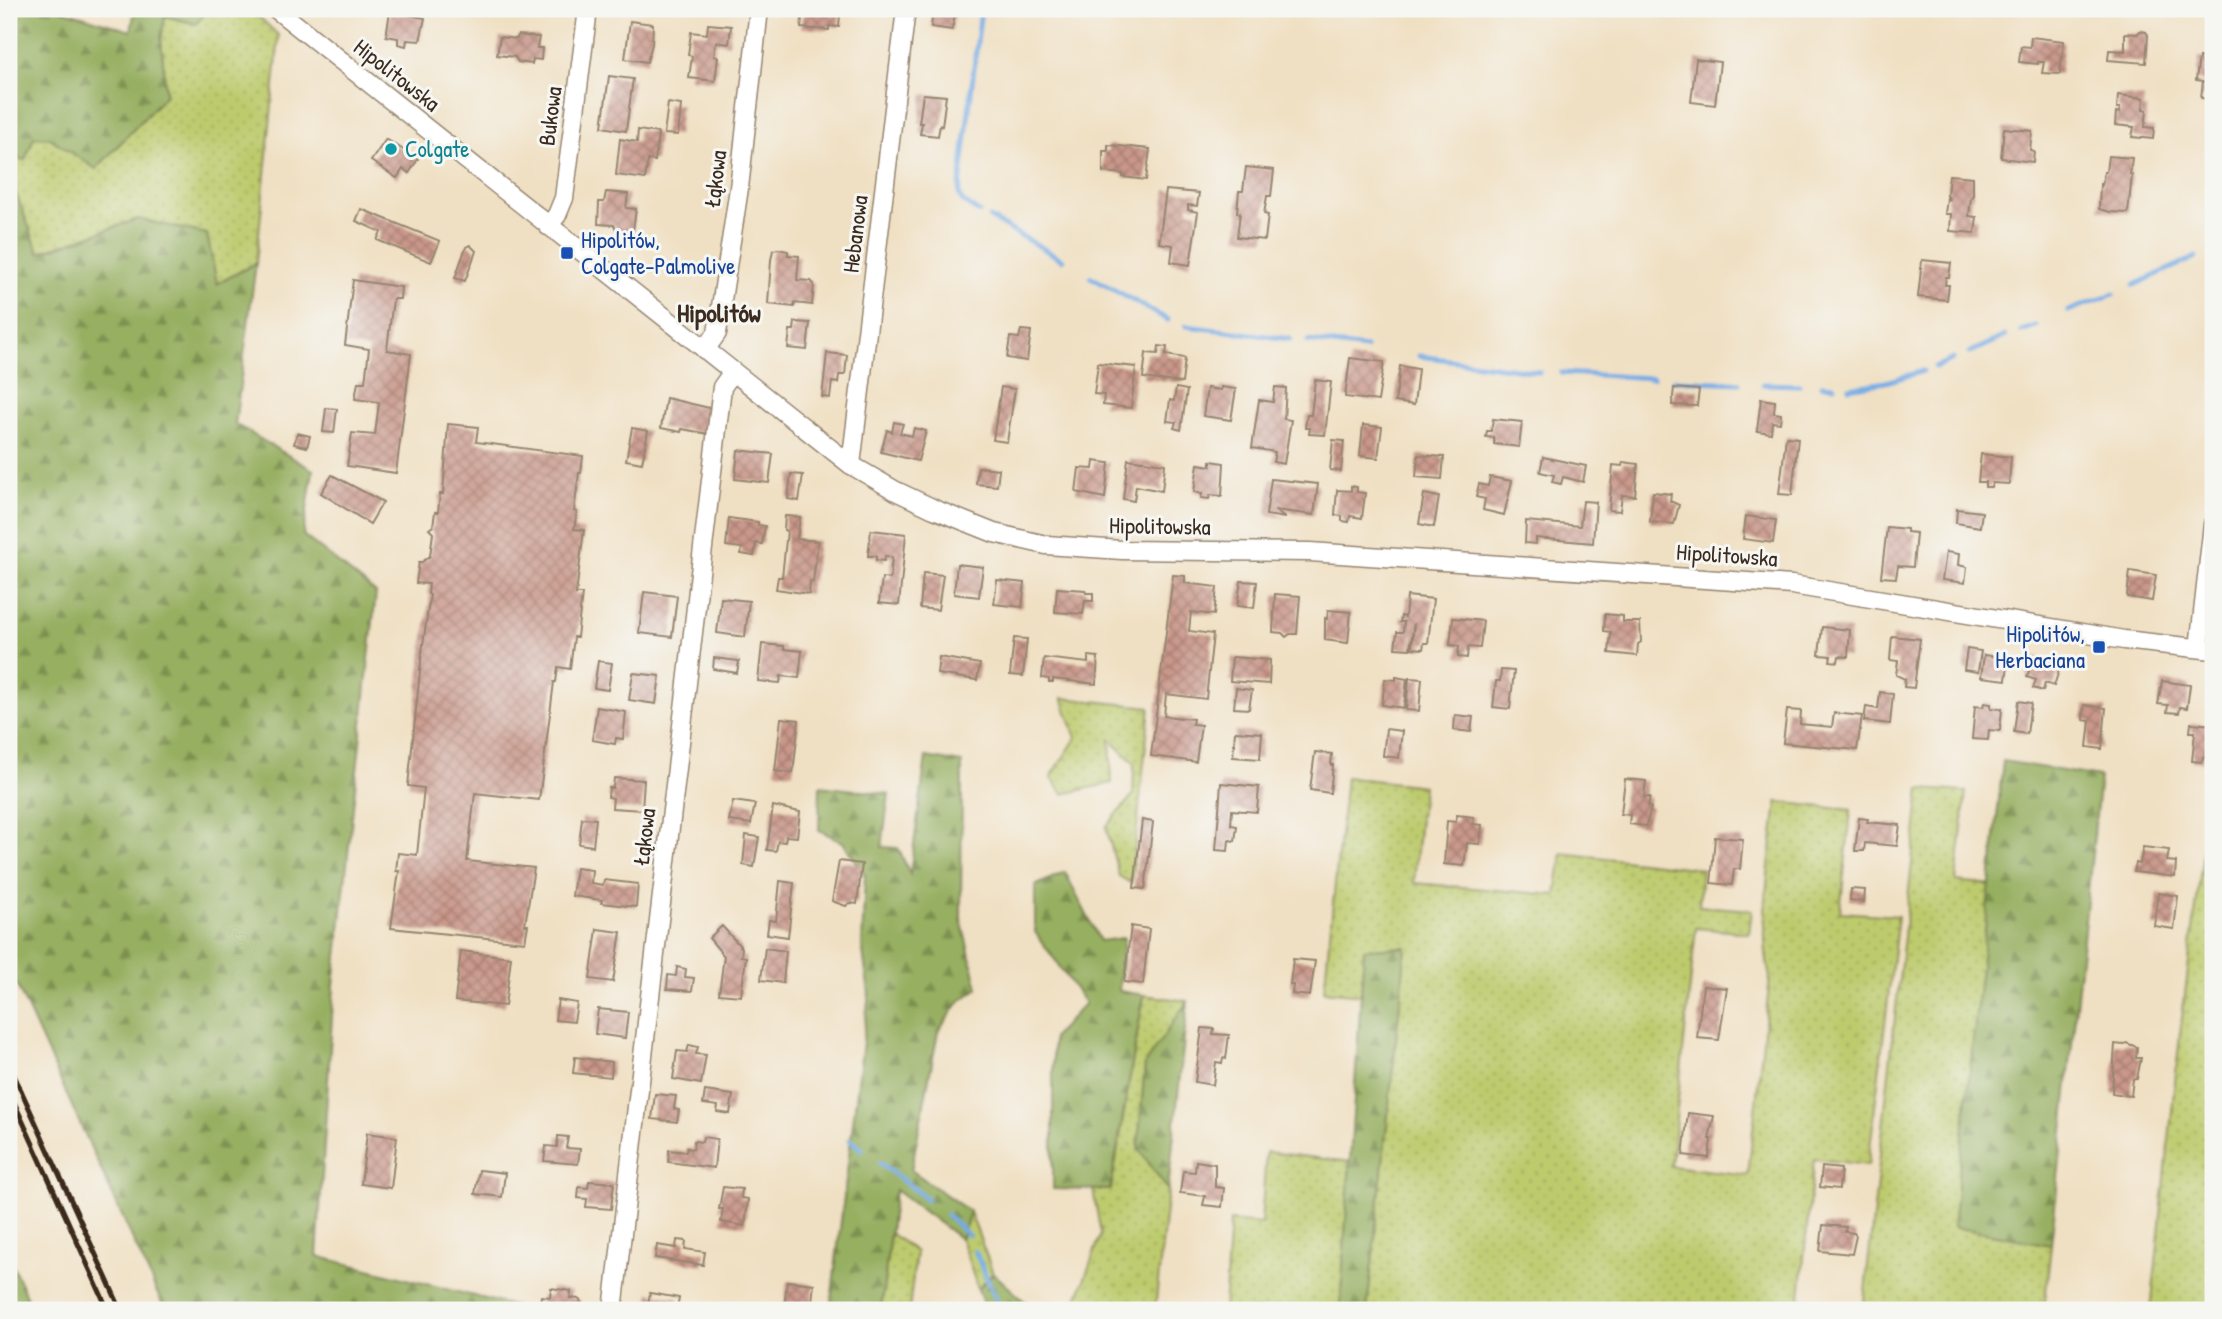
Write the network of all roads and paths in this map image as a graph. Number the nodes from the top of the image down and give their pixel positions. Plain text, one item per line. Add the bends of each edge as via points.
1 (276, 9) edge
2 (588, 9) edge
3 (759, 9) edge
4 (906, 9) edge
5 (548, 226) junction
6 (705, 350) junction
7 (732, 373) junction
8 (851, 465) junction
9 (2213, 524) edge
10 (2206, 649) edge
11 (613, 1310) edge

1 - 5 street, Hipolitowska
2 - 5 street, Bukowa via 564,198
3 - 6 street, Łąkowa via 718,333
4 - 8 street, Hebanowa
5 - 6 street, Hipolitowska
6 - 7 street, Hipolitowska
7 - 8 street, Hipolitowska
7 - 11 street, Łąkowa via 722,387
8 - 10 street, Hipolitowska via 934,509 994,533 1046,545 1310,552 1792,585 2124,640
9 - 10 street

